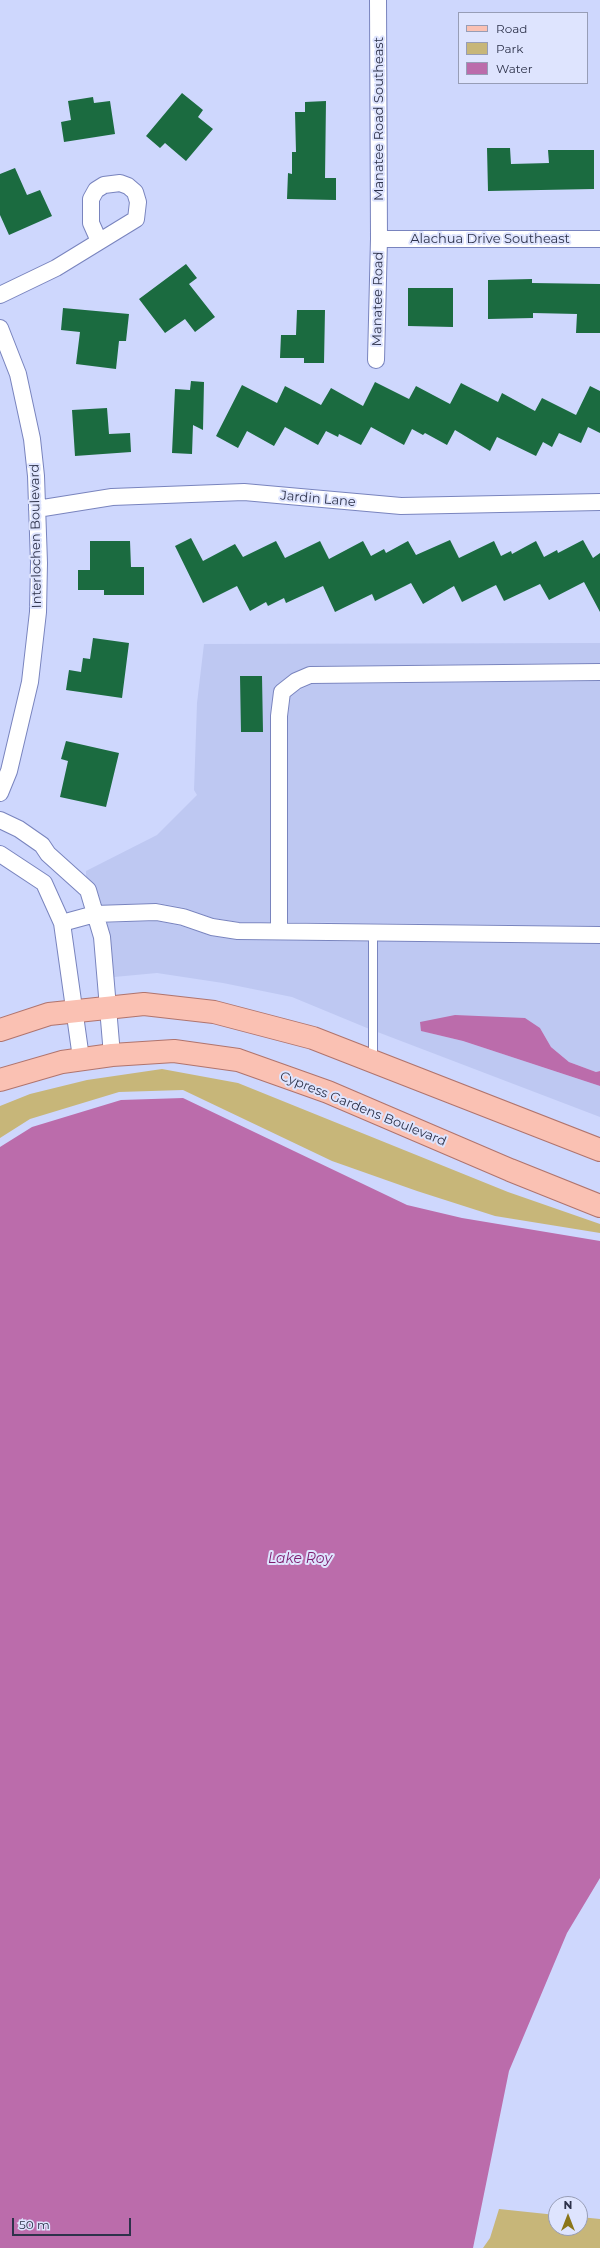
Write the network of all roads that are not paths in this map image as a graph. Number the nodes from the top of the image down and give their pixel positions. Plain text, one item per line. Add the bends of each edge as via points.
1 (378, 0) edge
2 (379, 239) junction
3 (600, 239) edge
4 (99, 241) dead end
5 (0, 295) edge
6 (0, 328) edge
7 (376, 360) dead end
8 (600, 502) edge
9 (37, 509) junction
10 (600, 672) edge
11 (0, 793) edge
12 (0, 820) edge
13 (0, 854) edge
14 (95, 914) junction
15 (62, 923) junction
16 (279, 931) junction
17 (373, 932) junction
18 (600, 935) edge
19 (108, 1008) junction
20 (76, 1011) junction
21 (0, 1030) edge
22 (112, 1054) junction
23 (81, 1058) junction
24 (373, 1061) junction
25 (0, 1080) edge
26 (600, 1150) edge
27 (600, 1206) edge

1 - 2 street, Manatee Road Southeast
2 - 3 street, Alachua Drive Southeast
2 - 7 street, Manatee Road
4 - 5 street via 56,268
6 - 9 street, Interlochen Boulevard via 18,374 28,415
8 - 9 street, Jardin Lane via 401,506 236,492 112,497
9 - 11 street, Interlochen Boulevard via 38,612 30,682
10 - 16 street via 310,675 296,681 282,692 279,716
12 - 14 street via 42,845 48,854 88,890
13 - 15 street via 44,883
14 - 15 street
14 - 16 street via 156,912 183,917 212,927 238,931
14 - 19 street via 102,937
15 - 20 street
16 - 17 street
17 - 18 street
17 - 24 lane
19 - 20 main road
19 - 22 street
19 - 24 main road via 144,1004 214,1012 313,1038
20 - 21 main road via 49,1014
20 - 23 street
22 - 23 main road, Cypress Gardens Boulevard
22 - 27 main road, Cypress Gardens Boulevard via 174,1051 238,1060 328,1092
23 - 25 main road, Cypress Gardens Boulevard
24 - 26 main road

